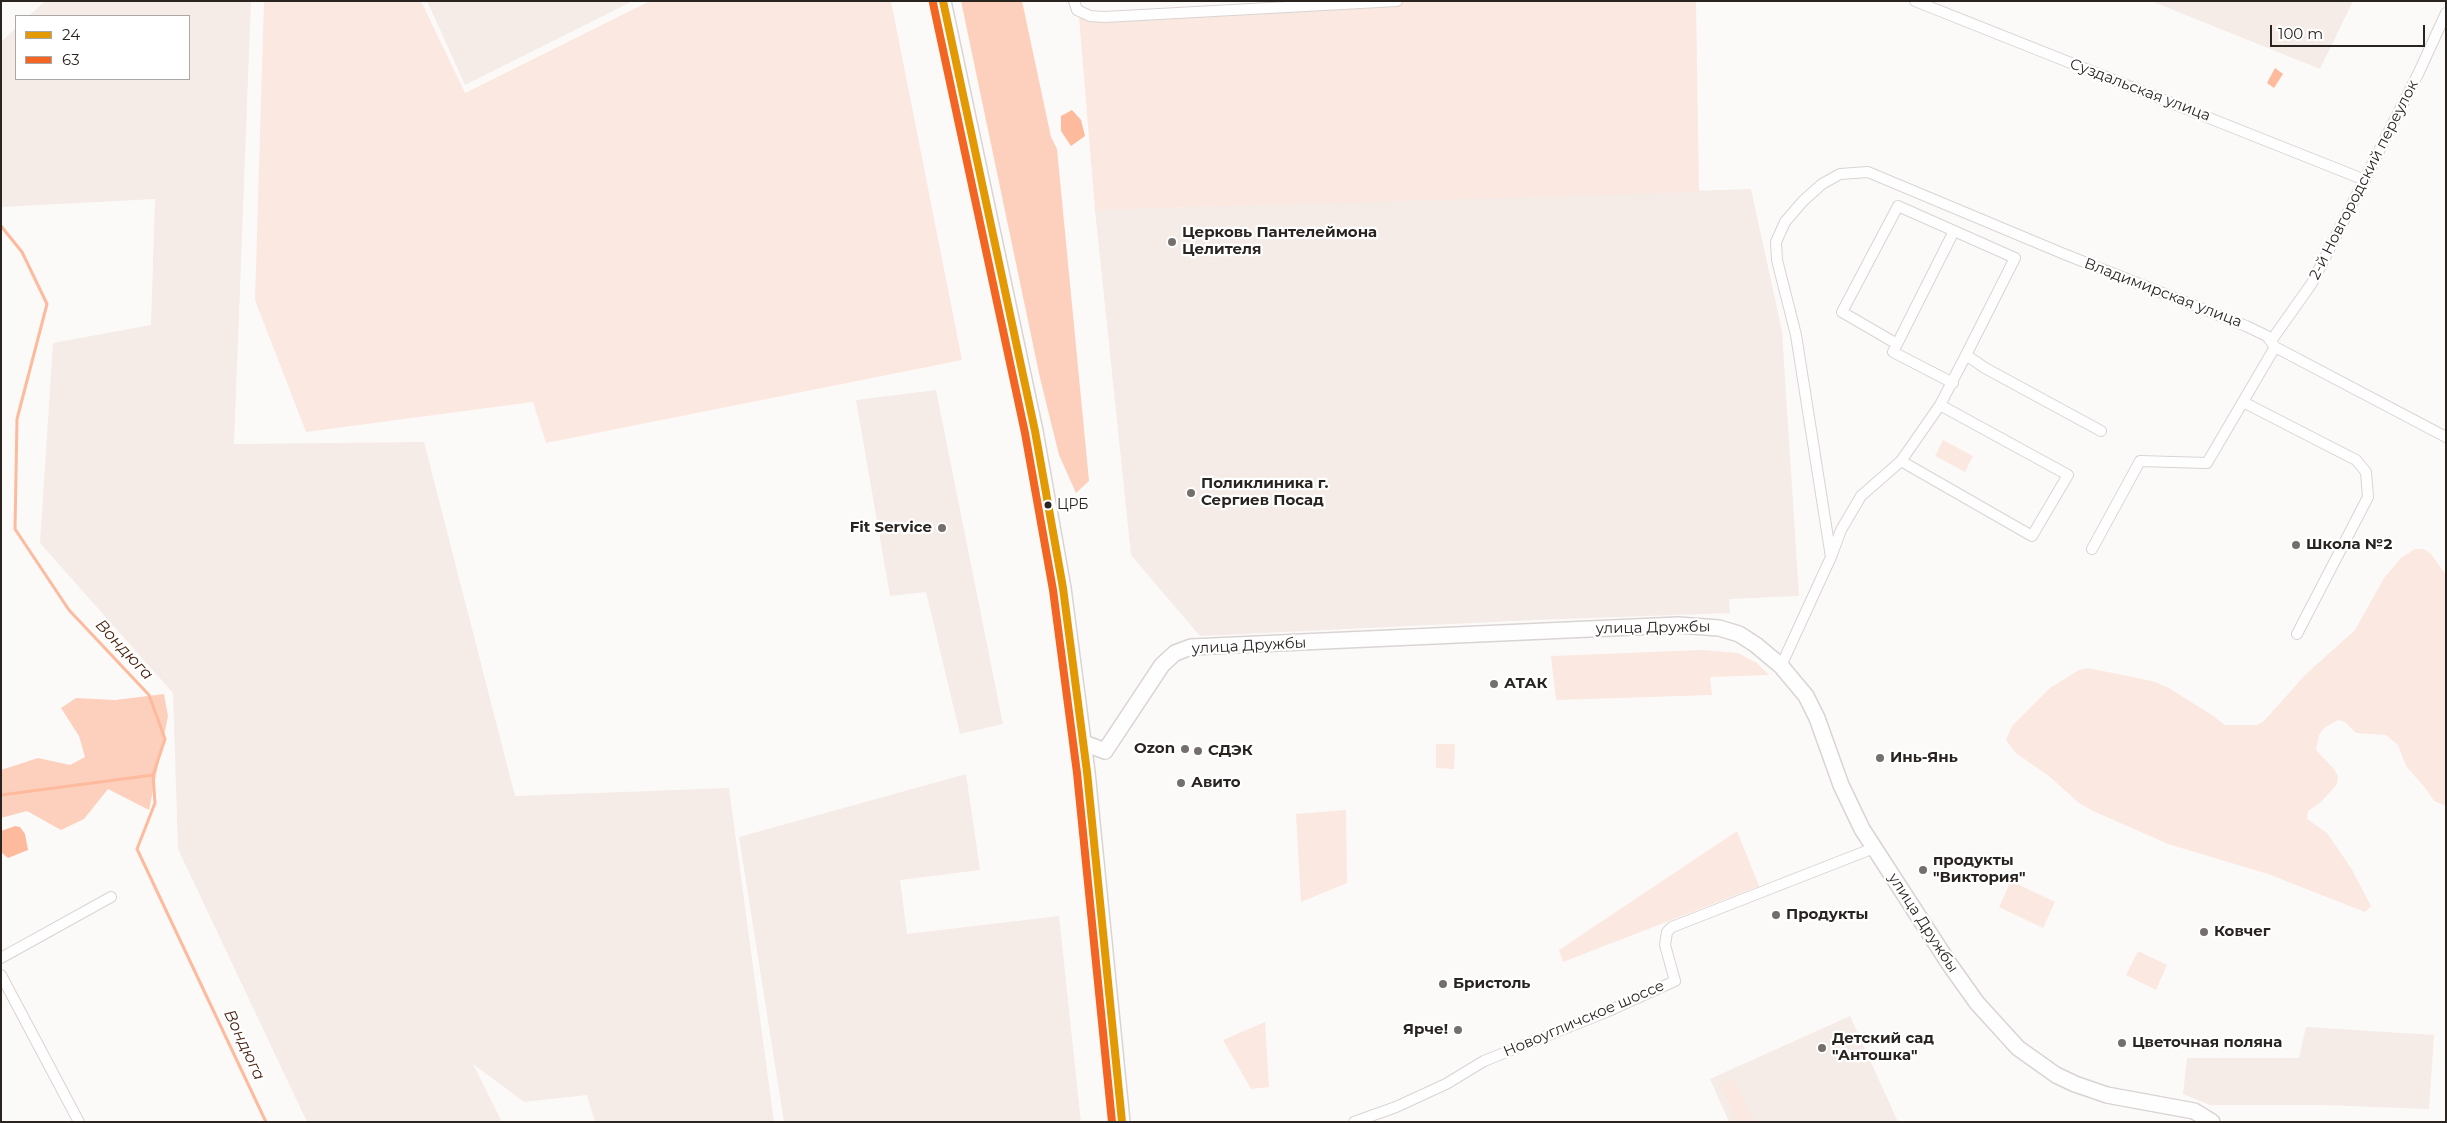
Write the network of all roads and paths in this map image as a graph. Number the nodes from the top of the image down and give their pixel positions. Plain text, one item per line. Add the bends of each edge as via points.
1 (942, 1) edge
2 (1074, 1) edge
3 (1397, 1) edge
4 (1916, 1) edge
5 (2446, 13) edge
6 (2365, 180) junction
7 (1954, 231) junction
8 (1897, 344) junction
9 (2273, 344) junction
10 (1966, 355) junction
11 (1953, 383) junction
12 (2243, 402) junction
13 (1940, 405) junction
14 (2101, 431) dead end
15 (2446, 437) edge
16 (1901, 461) junction
17 (2092, 549) dead end
18 (1832, 558) junction
19 (2297, 634) dead end
20 (1781, 666) junction
21 (1084, 744) junction
22 (1105, 751) junction
23 (1087, 772) junction
24 (1874, 848) junction
25 (111, 897) dead end
26 (1, 958) edge
27 (1, 975) edge
28 (80, 1122) edge
29 (1122, 1122) edge
30 (1354, 1122) edge
31 (2212, 1122) edge

1 - 21 street via 1035,431 1063,588
2 - 3 street via 1077,10 1090,16 1104,17
4 - 6 street, Суздальская улица
5 - 6 street, 2-й Новгородский переулок
6 - 9 street, 2-й Новгородский переулок via 2312,283
7 - 8 street
7 - 8 street via 1898,206 1842,312
7 - 10 street via 2015,258
8 - 11 street via 1893,352
9 - 12 street, 2-й Новгородский переулок
9 - 15 street, Владимирская улица
9 - 18 street, Владимирская улица via 2267,336 2246,326 1868,172 1840,174 1822,184 1803,201 1785,222 1776,242 1777,260 1796,335
10 - 11 street
10 - 14 street
11 - 13 street
12 - 17 street, 2-й Новгородский переулок via 2207,463 2140,461
12 - 19 street via 2356,460 2366,472 2368,497
13 - 16 street
13 - 16 street via 2068,475 2032,536
16 - 18 street via 1862,496 1841,530
18 - 20 street
20 - 22 street, улица Дружбы via 1739,634 1703,625 1191,647 1175,653 1162,665
20 - 24 street, улица Дружбы via 1810,704 1850,807
21 - 22 street
21 - 23 street
22 - 23 street, улица Дружбы
23 - 29 street
24 - 30 street, Новоугличское шоссе via 1672,927 1667,932 1665,945 1675,981 1484,1061 1446,1084
24 - 31 street, улица Дружбы via 1972,995 2018,1048 2056,1075 2075,1084 2107,1095 2194,1111
25 - 26 street
27 - 28 street

